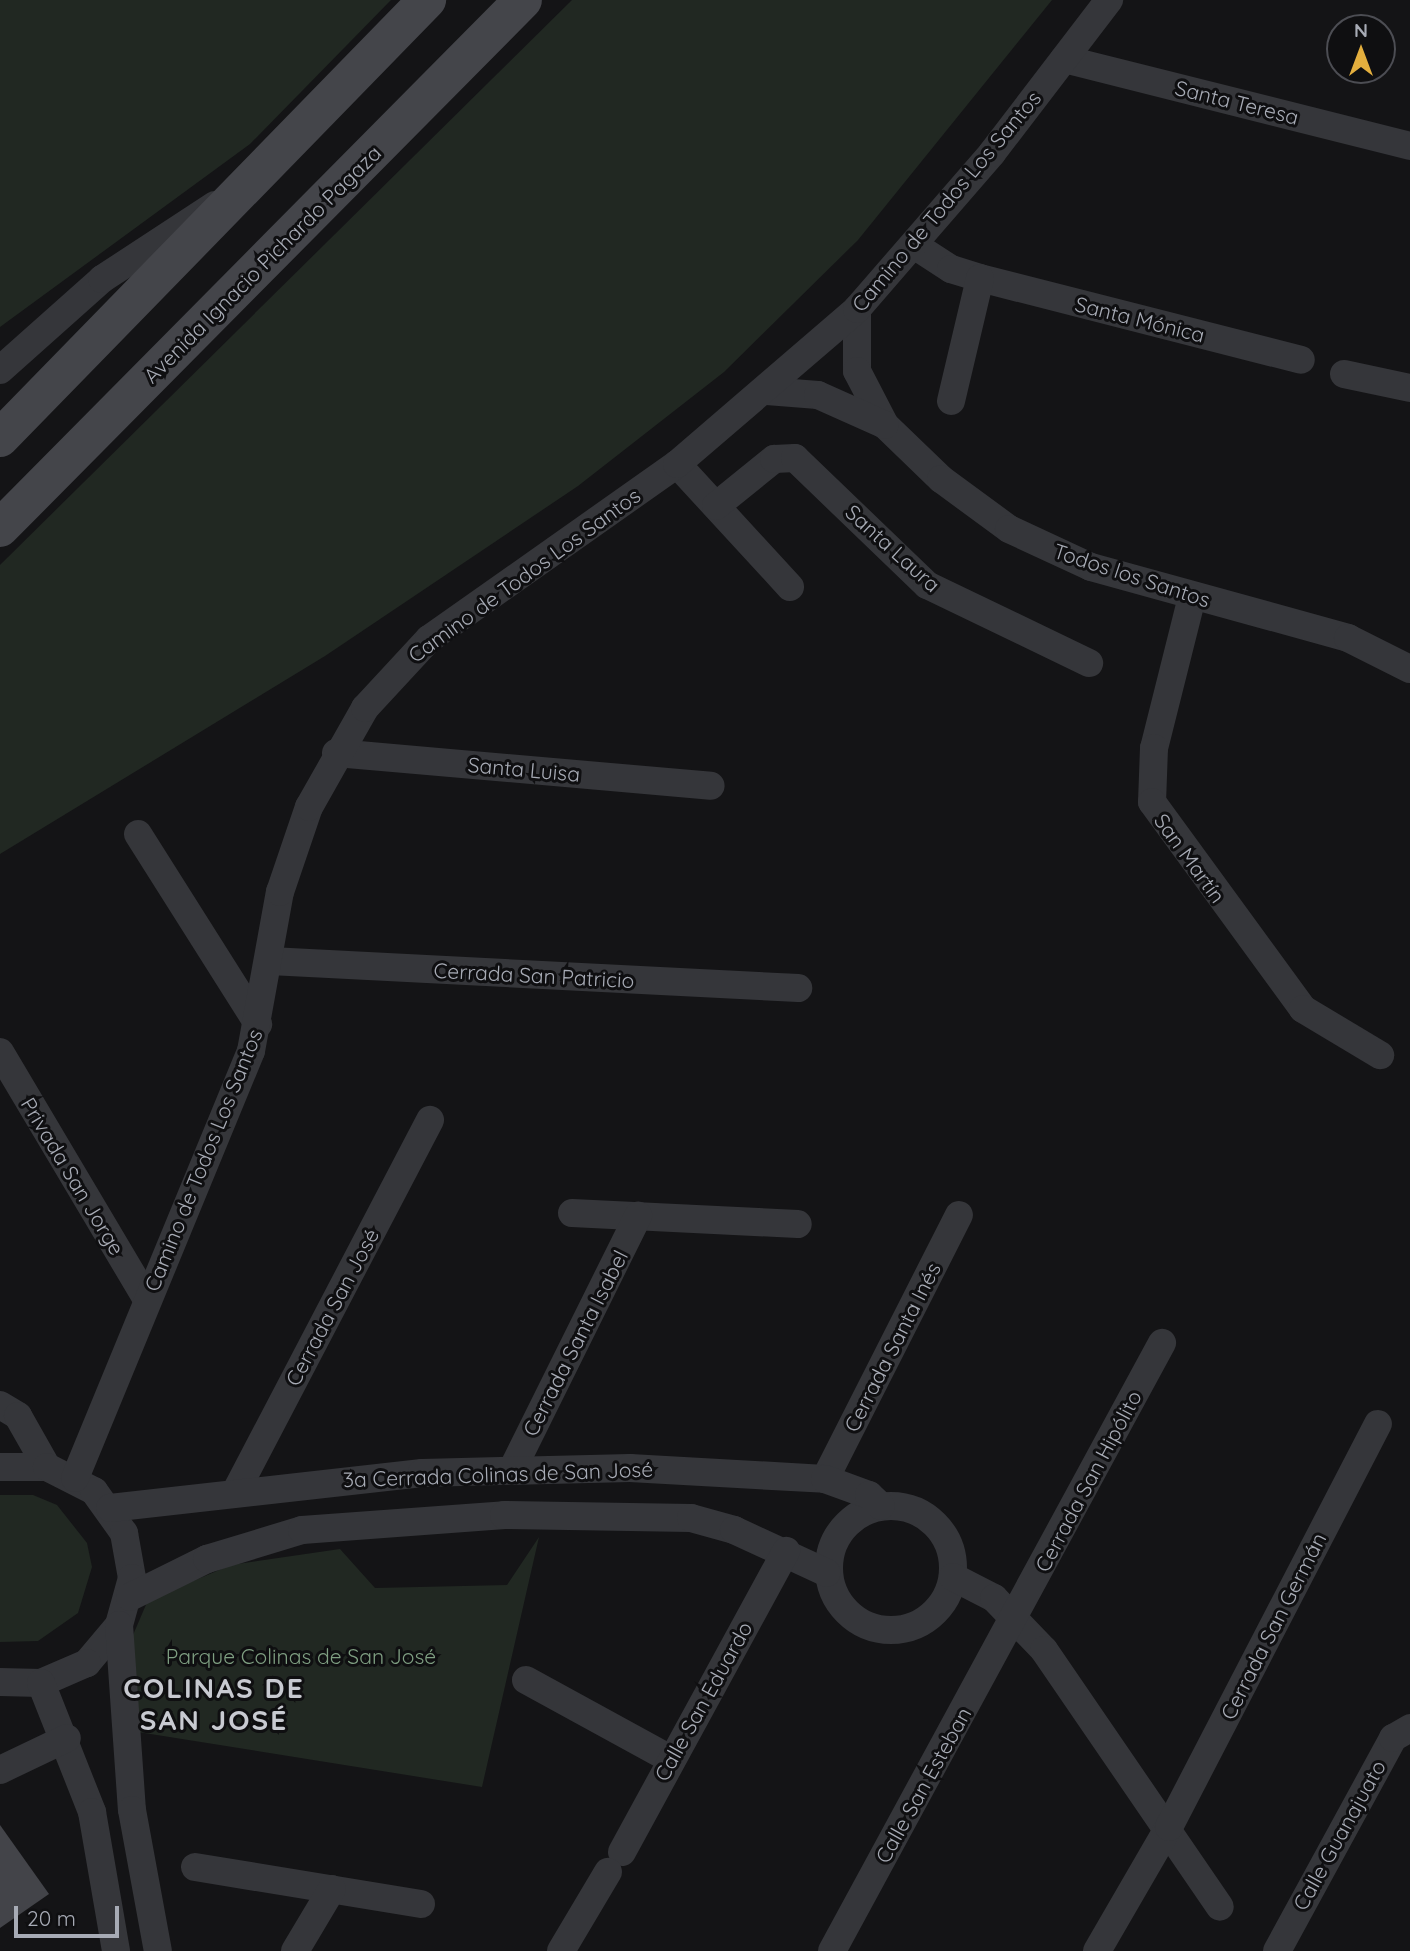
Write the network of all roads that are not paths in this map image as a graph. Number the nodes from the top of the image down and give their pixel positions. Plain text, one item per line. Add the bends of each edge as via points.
1 (427, 0) edge
2 (523, 0) edge
3 (1109, 0) edge
4 (1064, 59) junction
5 (1410, 146) edge
6 (235, 193) junction
7 (915, 245) junction
8 (980, 278) junction
9 (857, 309) junction
10 (1301, 360) dead end
11 (4, 364) edge
12 (1344, 374) dead end
13 (1410, 388) edge
14 (767, 391) junction
15 (951, 401) dead end
16 (885, 425) junction
17 (0, 438) edge
18 (677, 464) junction
19 (716, 506) junction
20 (0, 528) edge
21 (790, 587) dead end
22 (1192, 597) junction
23 (1089, 663) dead end
24 (1410, 669) edge
25 (336, 753) junction
26 (711, 786) dead end
27 (138, 834) dead end
28 (270, 961) junction
29 (798, 988) dead end
30 (258, 1024) junction
31 (0, 1052) edge
32 (1380, 1055) dead end
33 (430, 1120) dead end
34 (572, 1213) dead end
35 (959, 1215) dead end
36 (638, 1216) junction
37 (798, 1224) dead end
38 (147, 1300) junction
39 (1162, 1343) dead end
40 (0, 1405) edge
41 (1378, 1424) dead end
42 (0, 1467) edge
43 (47, 1467) junction
44 (512, 1470) junction
45 (75, 1478) junction
46 (825, 1479) junction
47 (235, 1493) junction
48 (881, 1506) junction
49 (110, 1508) junction
50 (786, 1551) junction
51 (827, 1573) junction
52 (953, 1577) junction
53 (130, 1597) junction
54 (1015, 1619) junction
55 (120, 1625) junction
56 (526, 1680) dead end
57 (0, 1682) edge
58 (41, 1683) junction
59 (1410, 1728) edge
60 (67, 1738) junction
61 (670, 1759) junction
62 (0, 1770) edge
63 (1169, 1827) junction
64 (138, 1851) junction
65 (101, 1857) junction
66 (195, 1867) dead end
67 (332, 1889) junction
68 (421, 1904) dead end
69 (1220, 1907) dead end
70 (112, 1949) edge
71 (159, 1951) edge
72 (295, 1951) edge
73 (561, 1951) edge
74 (832, 1951) edge
75 (1097, 1951) edge
76 (1277, 1951) edge

1 - 6 main road
2 - 20 main road, Avenida Ignacio Pichardo Pagaza
3 - 4 street, Camino de Todos Los Santos
4 - 5 street, Santa Teresa
4 - 7 street, Camino de Todos Los Santos
6 - 11 street via 102,279
6 - 17 main road
7 - 8 street, Santa Mónica via 951,269
7 - 9 street, Camino de Todos Los Santos
8 - 10 street, Santa Mónica
8 - 15 street
9 - 14 street, Camino de Todos Los Santos
9 - 16 street, Todos los Santos via 857,371
12 - 13 street
14 - 16 street, Todos los Santos via 818,395
14 - 18 street, Camino de Todos Los Santos
16 - 22 street, Todos los Santos via 959,494 1009,529 1091,567
18 - 19 street
18 - 25 street, Camino de Todos Los Santos via 429,639 396,668
19 - 21 street
19 - 23 street, Santa Laura via 774,459 795,458 927,585
22 - 24 street, Todos los Santos via 1348,638
22 - 32 street, San Martín via 1154,748 1152,802 1303,1009
25 - 26 street, Santa Luisa
25 - 28 street, Camino de Todos Los Santos via 290,857
27 - 30 street
28 - 29 street, Cerrada San Patricio
28 - 30 street, Camino de Todos Los Santos
30 - 38 street, Camino de Todos Los Santos
31 - 38 street, Privada San Jorge
33 - 47 street, Cerrada San José
34 - 36 street, Cerrada Santa Isabel
35 - 46 street, Cerrada Santa Inés
36 - 37 street, Cerrada Santa Isabel
36 - 44 street, Cerrada Santa Isabel
38 - 45 street, Camino de Todos Los Santos
39 - 54 street, Cerrada San Hipólito
40 - 43 street via 19,1416
41 - 63 street, Cerrada San Germán
42 - 43 street
43 - 45 street
44 - 46 street, 3a Cerrada Colinas de San José via 679,1469
44 - 47 street, 3a Cerrada Colinas de San José via 340,1479
45 - 49 street
46 - 48 street, 3a Cerrada Colinas de San José
47 - 49 street, 3a Cerrada Colinas de San José
48 - 51 street via 841,1529
48 - 52 street via 928,1518 949,1544
49 - 53 street via 131,1560
50 - 51 street, 3a Cerrada Colinas de San José
50 - 53 street, 3a Cerrada Colinas de San José via 734,1530 659,1515 422,1518 302,1530 248,1544
50 - 61 street, Calle San Eduardo
51 - 52 street via 844,1610 859,1623 889,1630 918,1625 935,1613
52 - 54 street via 994,1598
53 - 55 street
54 - 63 street via 1081,1700
54 - 74 street, Calle San Esteban
55 - 58 street via 87,1663
55 - 64 street
56 - 61 street
57 - 58 street
58 - 60 street
59 - 76 street, Calle Guanajuato via 1393,1738
60 - 62 street
60 - 65 street
61 - 73 street, Calle San Eduardo
63 - 69 street
63 - 75 street, Cerrada San Germán
64 - 65 street
64 - 71 street
65 - 70 street
66 - 67 street
67 - 68 street
67 - 72 street

